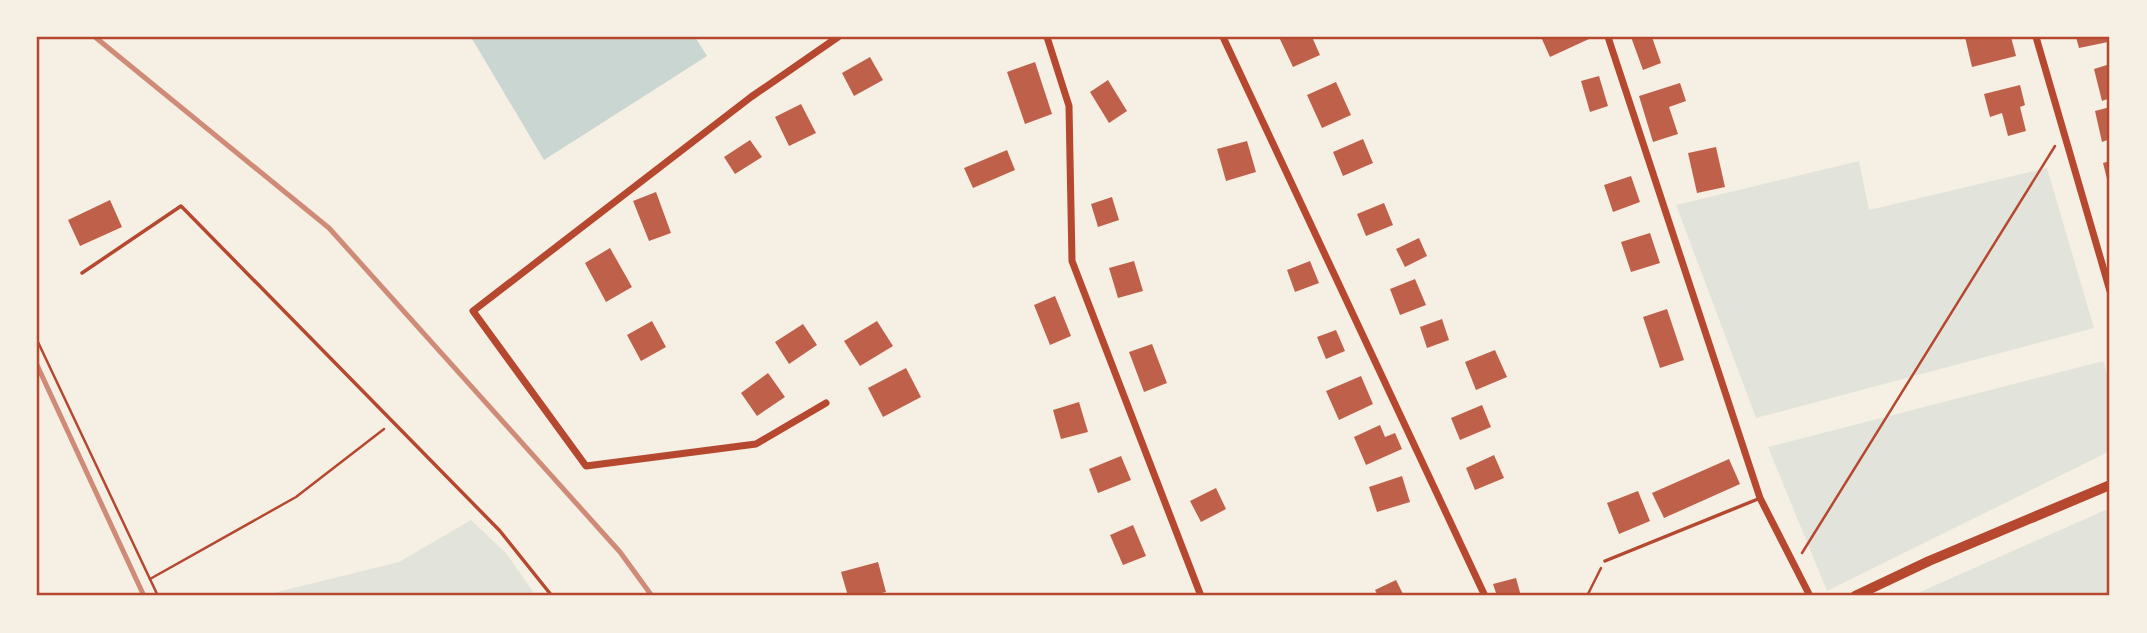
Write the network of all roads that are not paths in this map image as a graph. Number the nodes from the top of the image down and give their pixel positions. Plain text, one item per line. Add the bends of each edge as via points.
1 (838, 37) edge
2 (1047, 37) edge
3 (1223, 37) edge
4 (1608, 37) edge
5 (2036, 37) edge
6 (82, 273) dead end
7 (2110, 291) edge
8 (826, 403) dead end
9 (2110, 485) edge
10 (1760, 498) junction
11 (1605, 561) road end
12 (552, 596) edge
13 (1202, 596) edge
14 (1485, 596) edge
15 (1810, 596) edge
16 (1855, 596) edge

1 - 8 street via 751,97 472,312 586,466 756,444
2 - 13 street via 1069,106 1072,261
3 - 14 street
4 - 10 street
5 - 7 street
6 - 12 lane via 181,206 500,531
9 - 16 main road
10 - 11 lane
10 - 15 street

